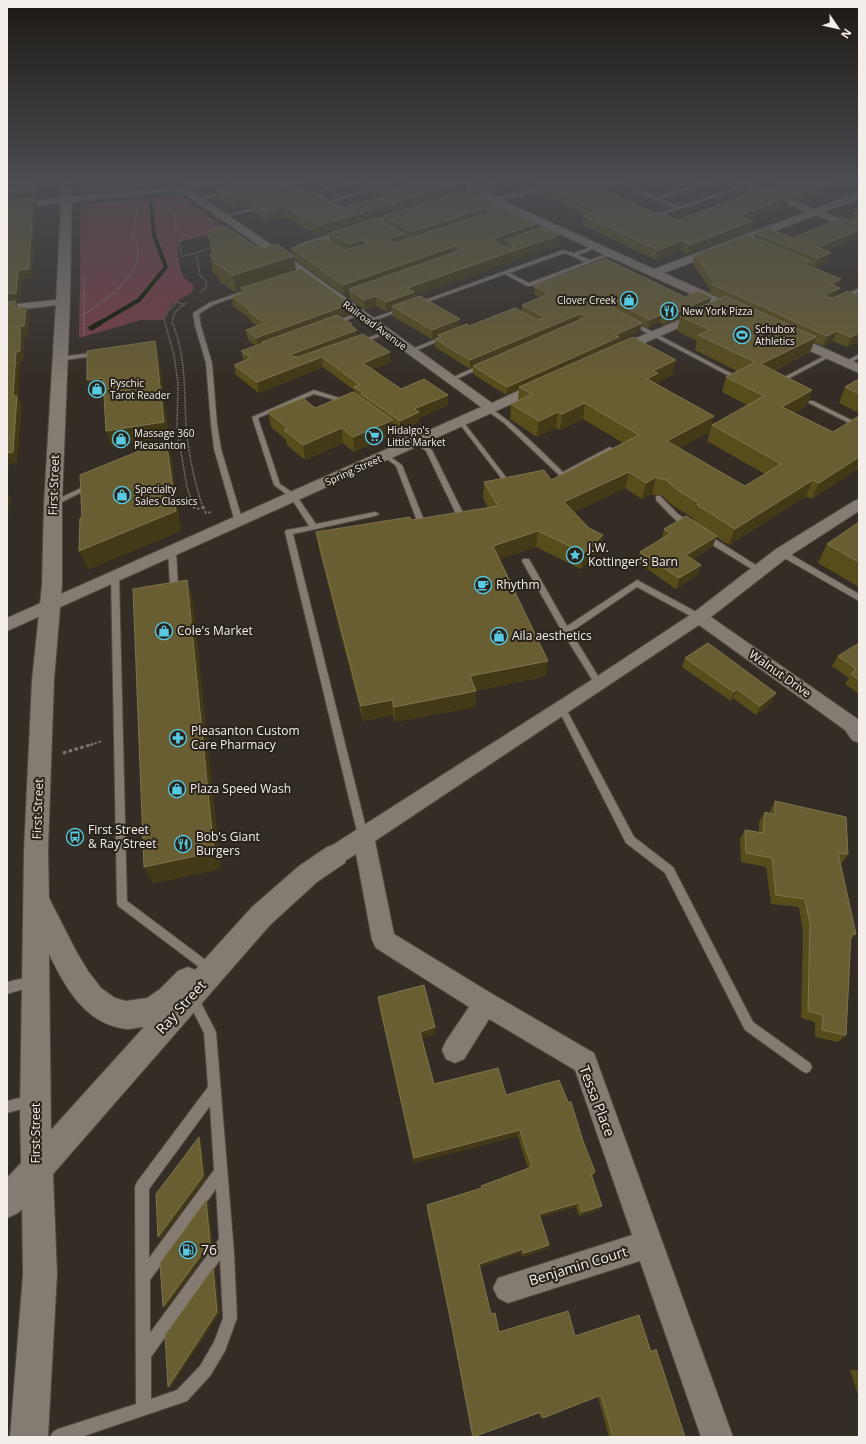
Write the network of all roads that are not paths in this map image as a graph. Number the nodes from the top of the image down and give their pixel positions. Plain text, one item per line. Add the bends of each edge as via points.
1 (65, 247) edge
2 (268, 247) edge
3 (303, 247) edge
4 (595, 247) edge
5 (596, 247) edge
6 (727, 247) edge
7 (278, 254) junction
8 (611, 254) junction
9 (574, 255) junction
10 (589, 262) junction
11 (504, 272) junction
12 (654, 273) junction
13 (859, 290) edge
14 (251, 291) edge
15 (63, 302) junction
16 (833, 302) edge
17 (722, 304) junction
18 (7, 308) edge
19 (359, 314) junction
20 (621, 318) edge
21 (753, 319) edge
22 (368, 321) junction
23 (326, 326) edge
24 (774, 329) edge
25 (385, 333) junction
26 (455, 334) edge
27 (653, 334) junction
28 (354, 344) edge
29 (410, 351) junction
30 (108, 352) edge
31 (830, 355) junction
32 (604, 357) edge
33 (59, 360) junction
34 (855, 363) edge
35 (487, 364) edge
36 (735, 377) edge
37 (555, 379) edge
38 (450, 380) junction
39 (782, 380) edge
40 (811, 402) dead end
41 (356, 404) edge
42 (489, 408) junction
43 (375, 417) edge
44 (460, 421) junction
45 (859, 426) edge
46 (414, 442) junction
47 (610, 449) edge
48 (386, 455) junction
49 (101, 481) edge
50 (507, 482) edge
51 (294, 497) junction
52 (658, 498) dead end
53 (53, 503) junction
54 (859, 504) edge
55 (375, 514) dead end
56 (446, 521) edge
57 (239, 522) junction
58 (438, 523) edge
59 (314, 527) junction
60 (172, 550) junction
61 (782, 553) junction
62 (526, 561) dead end
63 (761, 571) junction
64 (115, 575) junction
65 (174, 586) edge
66 (859, 598) edge
67 (49, 606) junction
68 (699, 616) junction
69 (7, 625) edge
70 (566, 631) junction
71 (599, 684) junction
72 (561, 707) junction
73 (859, 735) edge
74 (363, 836) junction
75 (336, 855) joint
76 (36, 900) junction
77 (253, 926) junction
78 (203, 965) junction
79 (36, 980) junction
80 (7, 988) edge
81 (191, 996) junction
82 (485, 1003) junction
83 (456, 1050) dead end
84 (806, 1067) dead end
85 (215, 1088) junction
86 (36, 1100) junction
87 (7, 1108) edge
88 (36, 1170) junction
89 (221, 1171) junction
90 (7, 1202) edge
91 (226, 1241) junction
92 (648, 1244) junction
93 (143, 1278) junction
94 (508, 1288) dead end
95 (144, 1354) junction
96 (144, 1409) junction
97 (29, 1437) edge
98 (58, 1437) edge
99 (717, 1437) edge

1 - 15 street, First Street
2 - 7 street, Railroad Avenue
3 - 7 street
4 - 9 lane
5 - 8 street
6 - 12 street
7 - 19 street, Railroad Avenue via 301,276 343,298
8 - 10 lane
8 - 12 street
9 - 10 lane
9 - 11 lane via 565,250
10 - 11 lane via 529,285
11 - 22 lane
12 - 17 street
13 - 16 lane
14 - 57 lane via 210,304 196,313 196,322 206,350 212,381 214,425
15 - 18 street
15 - 33 street, First Street
17 - 21 street
17 - 27 street
19 - 22 street, Railroad Avenue
19 - 23 lane
20 - 27 lane
22 - 25 street, Railroad Avenue
24 - 31 street
25 - 28 lane
25 - 29 street, Railroad Avenue
26 - 29 lane
27 - 32 street
27 - 36 lane
29 - 38 street, Railroad Avenue
30 - 33 lane
31 - 34 street
31 - 39 lane
33 - 53 street, First Street
35 - 38 lane
37 - 42 street, Spring Street
38 - 42 street, Railroad Avenue
40 - 45 lane
41 - 51 lane via 314,392 255,417 277,485
42 - 44 street, Spring Street
42 - 47 lane via 562,475
43 - 46 lane
44 - 46 street, Spring Street
44 - 50 lane
46 - 48 street, Spring Street
46 - 56 lane via 429,450 461,517
48 - 51 street, Spring Street
48 - 58 lane via 399,465 423,526
49 - 53 lane
51 - 57 street, Spring Street
51 - 59 lane
52 - 63 lane via 675,516
53 - 67 street, First Street via 52,585
54 - 61 street
55 - 59 lane
57 - 60 street, Spring Street
59 - 74 lane via 289,532
60 - 64 street, Spring Street
60 - 65 lane
61 - 63 street
61 - 66 lane
62 - 70 lane
63 - 68 street
64 - 67 street, Spring Street
64 - 78 lane via 122,903
67 - 69 street, Spring Street
67 - 76 street, First Street via 43,680
68 - 70 lane via 638,583
68 - 71 street
68 - 73 street, Walnut Drive via 852,725
70 - 71 lane
71 - 72 street
72 - 74 street
72 - 84 lane via 630,840 669,870 749,1026
74 - 75 street
74 - 82 street, Tessa Place via 384,940
75 - 77 street, Ray Street via 308,874
76 - 78 street via 74,974 87,995 102,1008 125,1015 148,1012 170,999
76 - 79 street, First Street
77 - 78 street via 227,938
77 - 81 street, Ray Street
79 - 80 lane
79 - 86 street, First Street
81 - 85 lane via 210,1032
81 - 88 street, Ray Street
82 - 83 street
82 - 92 street, Tessa Place via 585,1062
85 - 89 lane
85 - 93 lane via 142,1187
86 - 87 lane
86 - 88 street, First Street
88 - 90 street, Ray Street
88 - 97 street, First Street via 40,1274
89 - 91 lane
89 - 93 lane
91 - 95 lane
91 - 96 lane via 230,1318 220,1346 205,1371 182,1396
92 - 94 street, Benjamin Court
92 - 99 street, Tessa Place
93 - 95 lane
95 - 96 lane
96 - 98 lane

